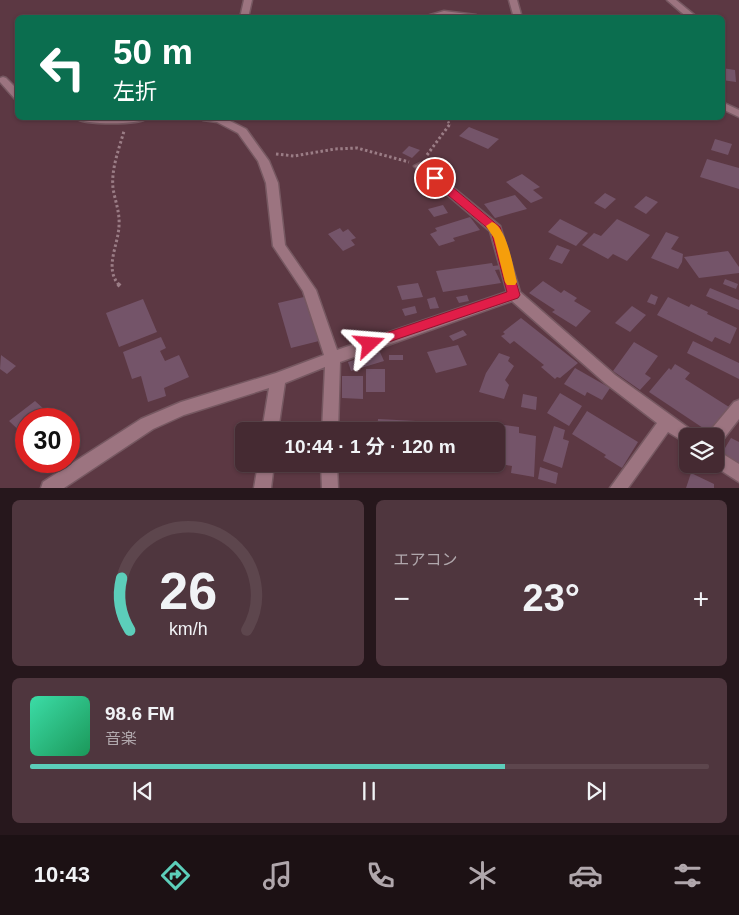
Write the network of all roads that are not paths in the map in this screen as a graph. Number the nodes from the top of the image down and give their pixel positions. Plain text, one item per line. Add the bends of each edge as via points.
1 (248, 0) edge
2 (513, 0) edge
3 (671, 0) edge
4 (245, 15) edge
5 (439, 15) edge
6 (452, 15) edge
7 (517, 15) edge
8 (690, 15) edge
9 (15, 79) edge
10 (2, 80) edge
11 (15, 94) edge
12 (725, 107) edge
13 (739, 114) edge
14 (221, 120) edge
15 (420, 166) road end
16 (514, 295) junction
17 (333, 359) junction
18 (278, 379) junction
19 (739, 408) edge
20 (667, 421) junction
21 (271, 422) edge
22 (330, 422) edge
23 (722, 428) edge
24 (679, 430) edge
25 (724, 463) edge
26 (265, 472) edge
27 (329, 472) edge
28 (739, 474) edge
29 (49, 488) edge
30 (262, 488) edge
31 (330, 488) edge
32 (618, 488) edge

1 - 4 street
2 - 7 street
3 - 8 street
5 - 6 street
9 - 10 street
10 - 11 street
12 - 13 street
14 - 17 street via 242,131 256,148 272,183 279,246 309,290
15 - 16 street via 496,229
16 - 17 street
16 - 20 street via 610,379
17 - 18 street
17 - 22 street
18 - 21 street
18 - 29 street via 181,409 147,424
19 - 23 street
20 - 24 street
20 - 32 street
25 - 28 street
26 - 30 street
27 - 31 street

